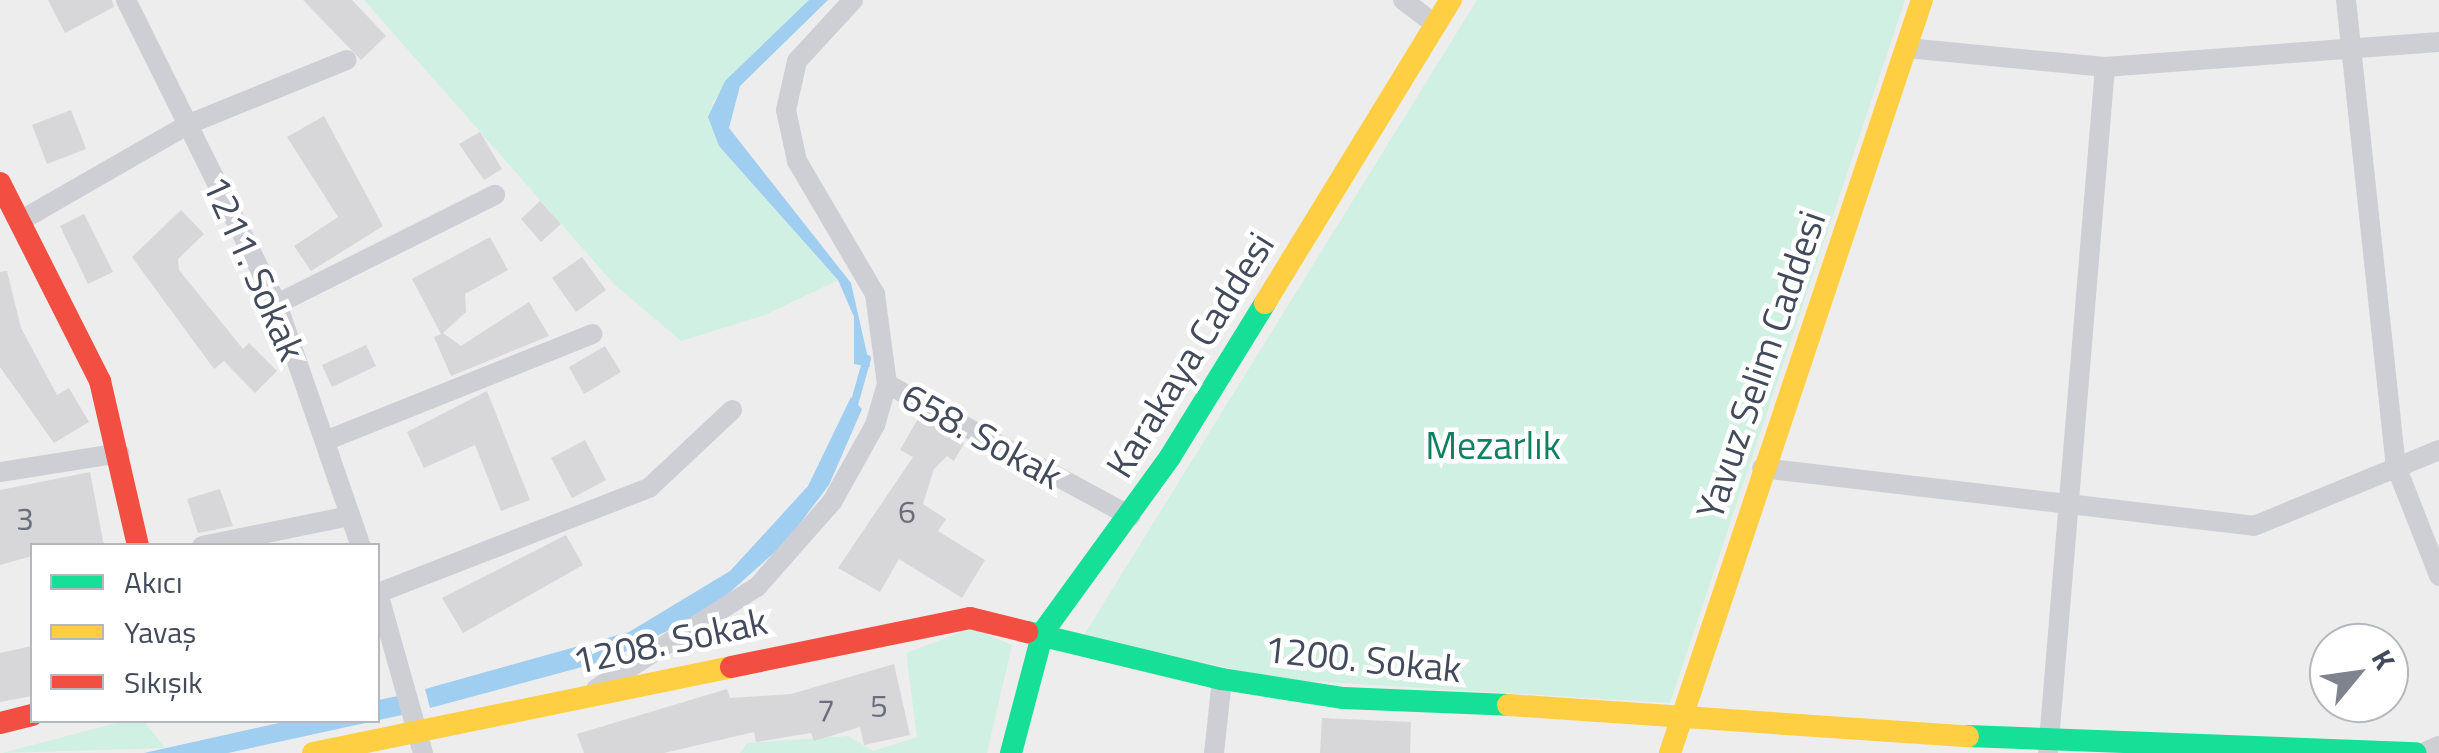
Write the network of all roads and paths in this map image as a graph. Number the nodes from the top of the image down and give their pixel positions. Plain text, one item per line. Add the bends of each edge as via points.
1 (126, 0) edge
2 (852, 0) edge
3 (1403, 0) edge
4 (1451, 0) edge
5 (1922, 0) edge
6 (2346, 0) edge
7 (1436, 25) junction
8 (2439, 42) edge
9 (2351, 44) junction
10 (1906, 48) junction
11 (347, 60) dead end
12 (2105, 66) junction
13 (189, 124) junction
14 (3, 195) edge
15 (495, 195) dead end
16 (20, 221) junction
17 (276, 304) junction
18 (592, 334) dead end
19 (887, 384) junction
20 (732, 410) dead end
21 (325, 441) junction
22 (2439, 450) edge
23 (120, 453) junction
24 (2396, 466) junction
25 (1762, 468) junction
26 (0, 472) edge
27 (2065, 508) junction
28 (350, 516) junction
29 (1130, 516) junction
30 (137, 543) edge
31 (217, 543) edge
32 (360, 543) edge
33 (2439, 576) edge
34 (380, 591) edge
35 (380, 598) edge
36 (1042, 632) junction
37 (1222, 678) junction
38 (586, 696) junction
39 (1682, 712) junction
40 (30, 716) edge
41 (0, 723) edge
42 (421, 742) edge
43 (2439, 746) edge
44 (2049, 748) edge
45 (312, 753) edge
46 (1011, 753) edge
47 (1214, 753) edge
48 (1670, 753) edge
49 (2420, 753) edge

1 - 13 street, 1211. Sokak
2 - 19 street via 797,61 787,128 797,161 875,294
3 - 7 street
4 - 7 street, Karakaya Caddesi
5 - 10 street, Yavuz Selim Caddesi
6 - 9 street
7 - 29 street, Karakaya Caddesi
8 - 9 street
9 - 12 street
9 - 24 street
10 - 12 street
10 - 25 street, Yavuz Selim Caddesi
11 - 13 street
12 - 27 street
13 - 16 street
13 - 17 street, 1211. Sokak
14 - 16 street
15 - 17 street
16 - 23 street via 100,381
17 - 21 street, 1211. Sokak
18 - 21 street
19 - 29 street, 658. Sokak
19 - 38 street via 850,477 757,587
20 - 34 street via 650,488
21 - 28 street, 1211. Sokak
22 - 24 street
23 - 26 street
23 - 30 street
24 - 27 street via 2254,526
24 - 33 street
25 - 27 street
25 - 39 street, Yavuz Selim Caddesi
27 - 44 street
28 - 31 street
28 - 32 street, 1211. Sokak
29 - 36 street, Karakaya Caddesi
35 - 42 street
36 - 37 street, 1200. Sokak
36 - 38 street, 1208. Sokak via 997,620 938,621
36 - 46 street, Karakaya Caddesi
37 - 39 street, 1200. Sokak via 1420,705
37 - 47 street
38 - 42 street, 1208. Sokak
39 - 44 street, 1200. Sokak
39 - 48 street, Yavuz Selim Caddesi
40 - 41 street
42 - 45 street, 1208. Sokak
43 - 49 street
44 - 49 street, 1200. Sokak

